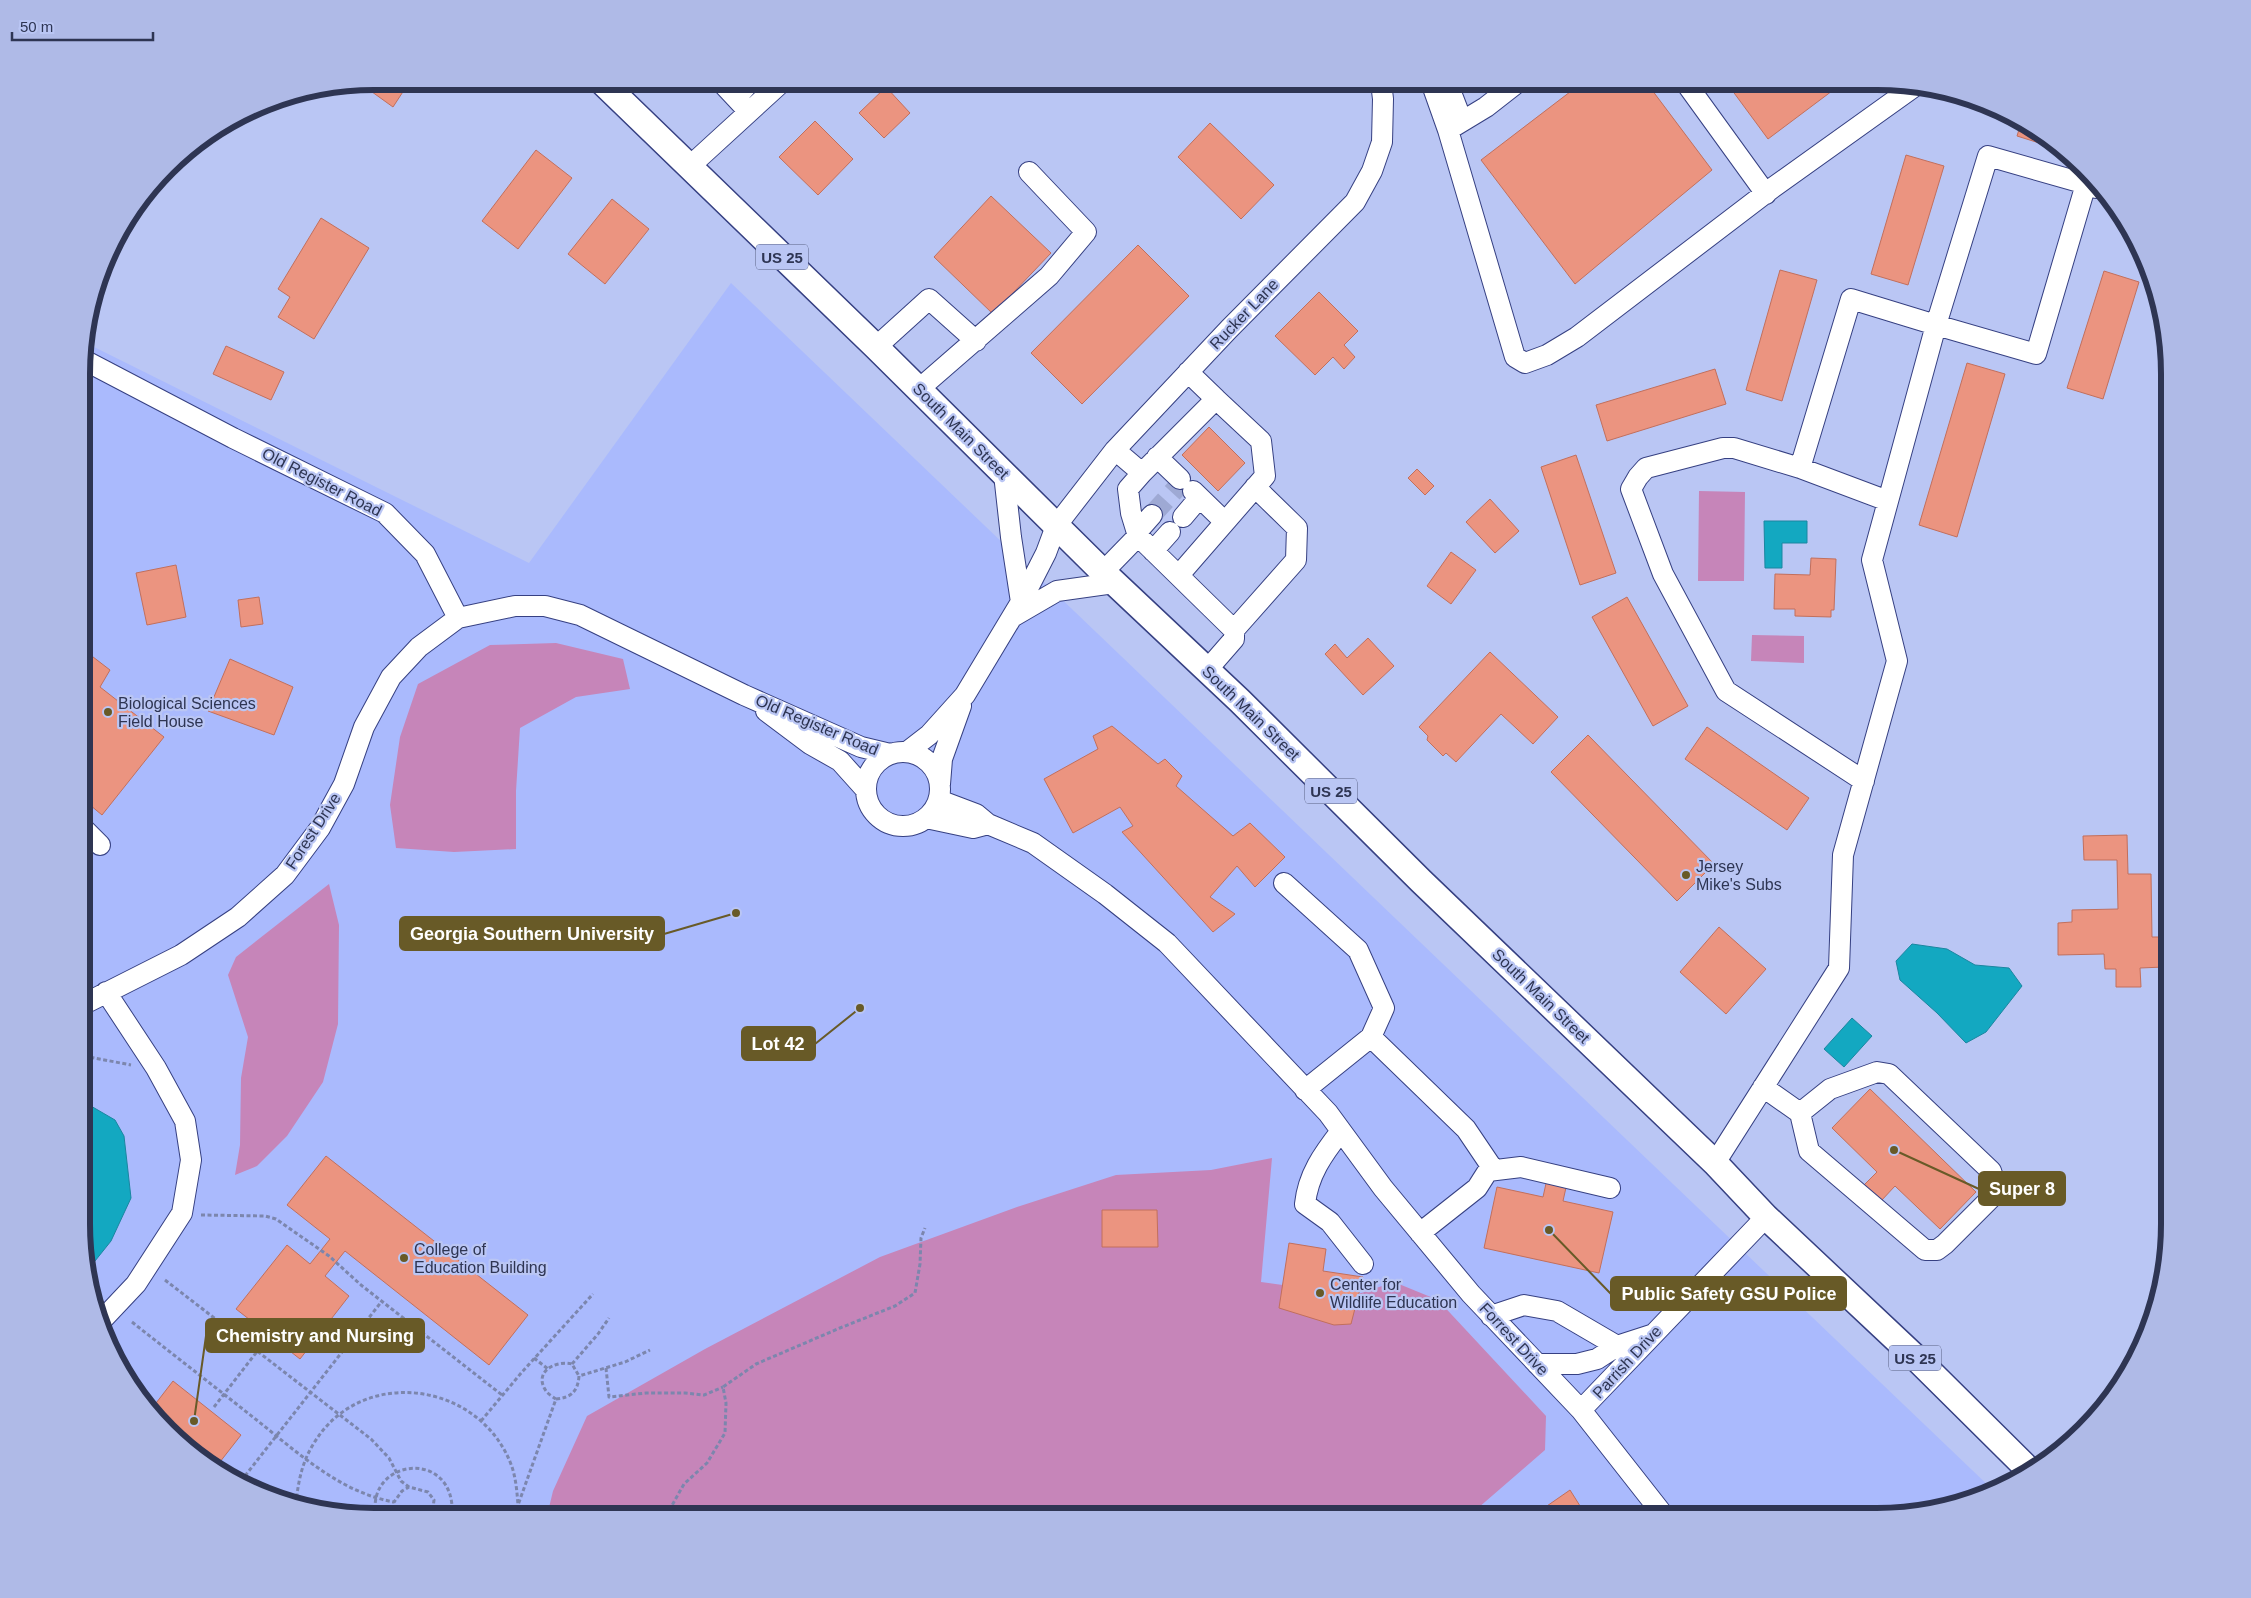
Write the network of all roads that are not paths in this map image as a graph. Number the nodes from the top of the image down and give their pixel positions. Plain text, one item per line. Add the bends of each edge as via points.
1 (613, 90) edge
2 (728, 90) edge
3 (743, 90) edge
4 (774, 90) edge
5 (1381, 90) edge
6 (1435, 90) edge
7 (1448, 90) edge
8 (1500, 90) edge
9 (1690, 90) edge
10 (1907, 92) edge
11 (736, 98) junction
12 (749, 112) junction
13 (1455, 126) junction
14 (689, 168) junction
15 (1029, 172) dead end
16 (2086, 182) edge
17 (2089, 185) edge
18 (1766, 194) junction
19 (1936, 325) junction
20 (976, 341) junction
21 (876, 347) junction
22 (91, 363) edge
23 (1188, 372) junction
24 (919, 390) junction
25 (1216, 399) junction
26 (1115, 450) junction
27 (1158, 457) junction
28 (1800, 468) junction
29 (1142, 472) junction
30 (1004, 474) junction
31 (1255, 487) junction
32 (1191, 489) junction
33 (1888, 501) junction
34 (1152, 515) tunnel mouth
35 (1183, 517) dead end
36 (1225, 522) junction
37 (1056, 526) junction
38 (1170, 532) dead end
39 (1138, 534) junction
40 (1153, 551) junction
41 (1179, 575) junction
42 (1108, 577) junction
43 (1017, 610) junction
44 (458, 618) junction
45 (1234, 630) junction
46 (1207, 670) junction
47 (744, 695) junction
48 (965, 695) junction
49 (898, 753) junction
50 (1864, 781) junction
51 (866, 790) junction
52 (939, 792) junction
53 (926, 818) junction
54 (988, 824) junction
55 (90, 835) edge
56 (100, 845) dead end
57 (1284, 883) dead end
58 (106, 992) junction
59 (90, 1001) edge
60 (1371, 1037) junction
61 (1762, 1087) junction
62 (1305, 1090) junction
63 (1800, 1114) junction
64 (1341, 1131) junction
65 (1714, 1163) junction
66 (1488, 1171) junction
67 (1610, 1188) dead end
68 (1761, 1222) junction
69 (1420, 1233) junction
70 (1363, 1264) dead end
71 (1491, 1316) junction
72 (105, 1317) edge
73 (1653, 1334) junction
74 (1617, 1346) junction
75 (1536, 1364) junction
76 (1581, 1410) junction
77 (2025, 1466) edge
78 (1658, 1508) edge

1 - 14 main road, South Main Street / US 25
2 - 11 street
3 - 11 street
4 - 12 street
5 - 23 street, Rucker Lane via 1382,142 1372,171 1355,202
6 - 13 street
7 - 13 street
8 - 13 street
9 - 18 street
10 - 18 street
11 - 12 street
12 - 14 street
13 - 18 street via 1515,357 1525,363 1547,355 1577,337
14 - 21 main road, South Main Street / US 25
15 - 20 street via 1086,232 1049,276
16 - 19 street via 1988,156
17 - 19 street via 2036,354
19 - 28 street via 1851,299
19 - 33 street
20 - 21 street via 929,299
20 - 24 street
21 - 24 main road, South Main Street / US 25
22 - 44 street, Old Register Road via 385,513 425,554
23 - 25 street
23 - 26 street, Rucker Lane
24 - 30 main road, South Main Street / US 25
25 - 27 street
25 - 31 street via 1260,441 1265,476
26 - 29 street
26 - 37 street, Rucker Lane
27 - 29 street
27 - 32 street
28 - 33 street
28 - 50 street via 1734,448 1723,448 1646,468 1632,489 1663,574 1726,691
29 - 39 street via 1128,489
30 - 37 main road, South Main Street / US 25
30 - 43 street
31 - 36 street
31 - 45 street via 1297,528 1296,560
32 - 35 street
32 - 36 street
33 - 50 street via 1872,560 1897,661
34 - 39 street
36 - 41 street
37 - 42 main road, South Main Street / US 25
37 - 43 street, Old Register Road
38 - 40 street
39 - 40 street
39 - 42 street
40 - 41 street
41 - 45 street
42 - 43 street, Old Register Road via 1057,591
42 - 46 main road, South Main Street / US 25
43 - 48 street, Old Register Road
44 - 47 street, Old Register Road via 515,606 545,606 562,610 580,615
44 - 58 street, Forest Drive via 419,647 391,677 364,728 344,784 320,828 285,875 238,917 181,955
45 - 46 street via 1234,639
46 - 65 main road, South Main Street / US 25
47 - 49 street, Old Register Road via 861,747
47 - 51 street, Old Register Road via 810,744 840,761
48 - 49 street, Old Register Road via 929,735
48 - 52 street, Old Register Road via 942,759
49 - 51 street, Old Register Road via 880,760 873,768
49 - 52 street, Old Register Road via 920,755 929,762 936,772
50 - 61 street via 1843,855 1840,968
51 - 53 street, Old Register Road via 872,809 888,822 907,826
52 - 53 street via 933,810
52 - 54 street, Forrest Drive
53 - 54 street via 973,828
54 - 62 street, Forrest Drive via 1033,843 1105,894 1167,944
55 - 56 street
57 - 60 street via 1358,950 1384,1008
58 - 59 street, Forest Drive
58 - 72 street via 156,1068 185,1121 191,1160 182,1213 136,1284
60 - 62 street
60 - 66 street via 1466,1129 1491,1166
61 - 63 street
61 - 65 street
62 - 64 street, Forrest Drive
63 - 63 street via 1809,1151 1925,1250 1936,1250 1946,1244 1995,1194 1996,1183 1990,1171 1889,1074 1877,1072 1830,1088
64 - 69 street, Forrest Drive
64 - 70 street via 1307,1186 1305,1204 1330,1222
65 - 68 main road, South Main Street / US 25
66 - 67 street via 1521,1166
66 - 69 street via 1477,1188
68 - 73 street, Parrish Drive
68 - 77 main road, South Main Street / US 25 via 1915,1357
69 - 71 street, Forrest Drive
71 - 74 street via 1524,1305 1557,1311
71 - 75 street, Forrest Drive
73 - 74 street
73 - 76 street, Parrish Drive
74 - 75 street via 1597,1359 1577,1364
75 - 76 street, Forrest Drive
76 - 78 street, Forrest Drive

